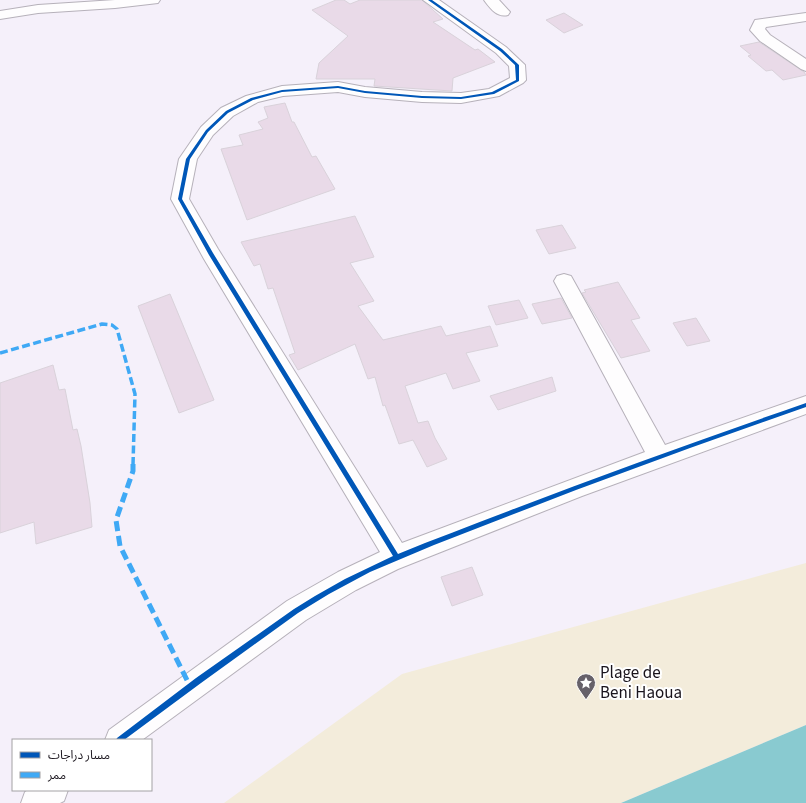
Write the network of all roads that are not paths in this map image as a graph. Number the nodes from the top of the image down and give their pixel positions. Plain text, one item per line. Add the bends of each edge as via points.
1 (153, 0) edge
2 (430, 0) edge
3 (491, 0) edge
4 (503, 12) dead end
5 (0, 15) edge
6 (806, 17) edge
7 (806, 66) edge
8 (564, 281) dead end
9 (806, 405) edge
10 (659, 456) junction
11 (397, 557) junction
12 (120, 739) edge
13 (52, 791) edge
14 (36, 803) edge

1 - 5 street
2 - 11 street via 502,50 517,65 518,80 493,92 461,98 422,98 338,87 282,91 252,99 227,112 207,131 188,159 180,199
3 - 4 street
6 - 7 street via 760,23 757,30 764,38
8 - 10 street
9 - 10 street
10 - 11 street
11 - 12 street via 332,589 293,613
13 - 14 street

